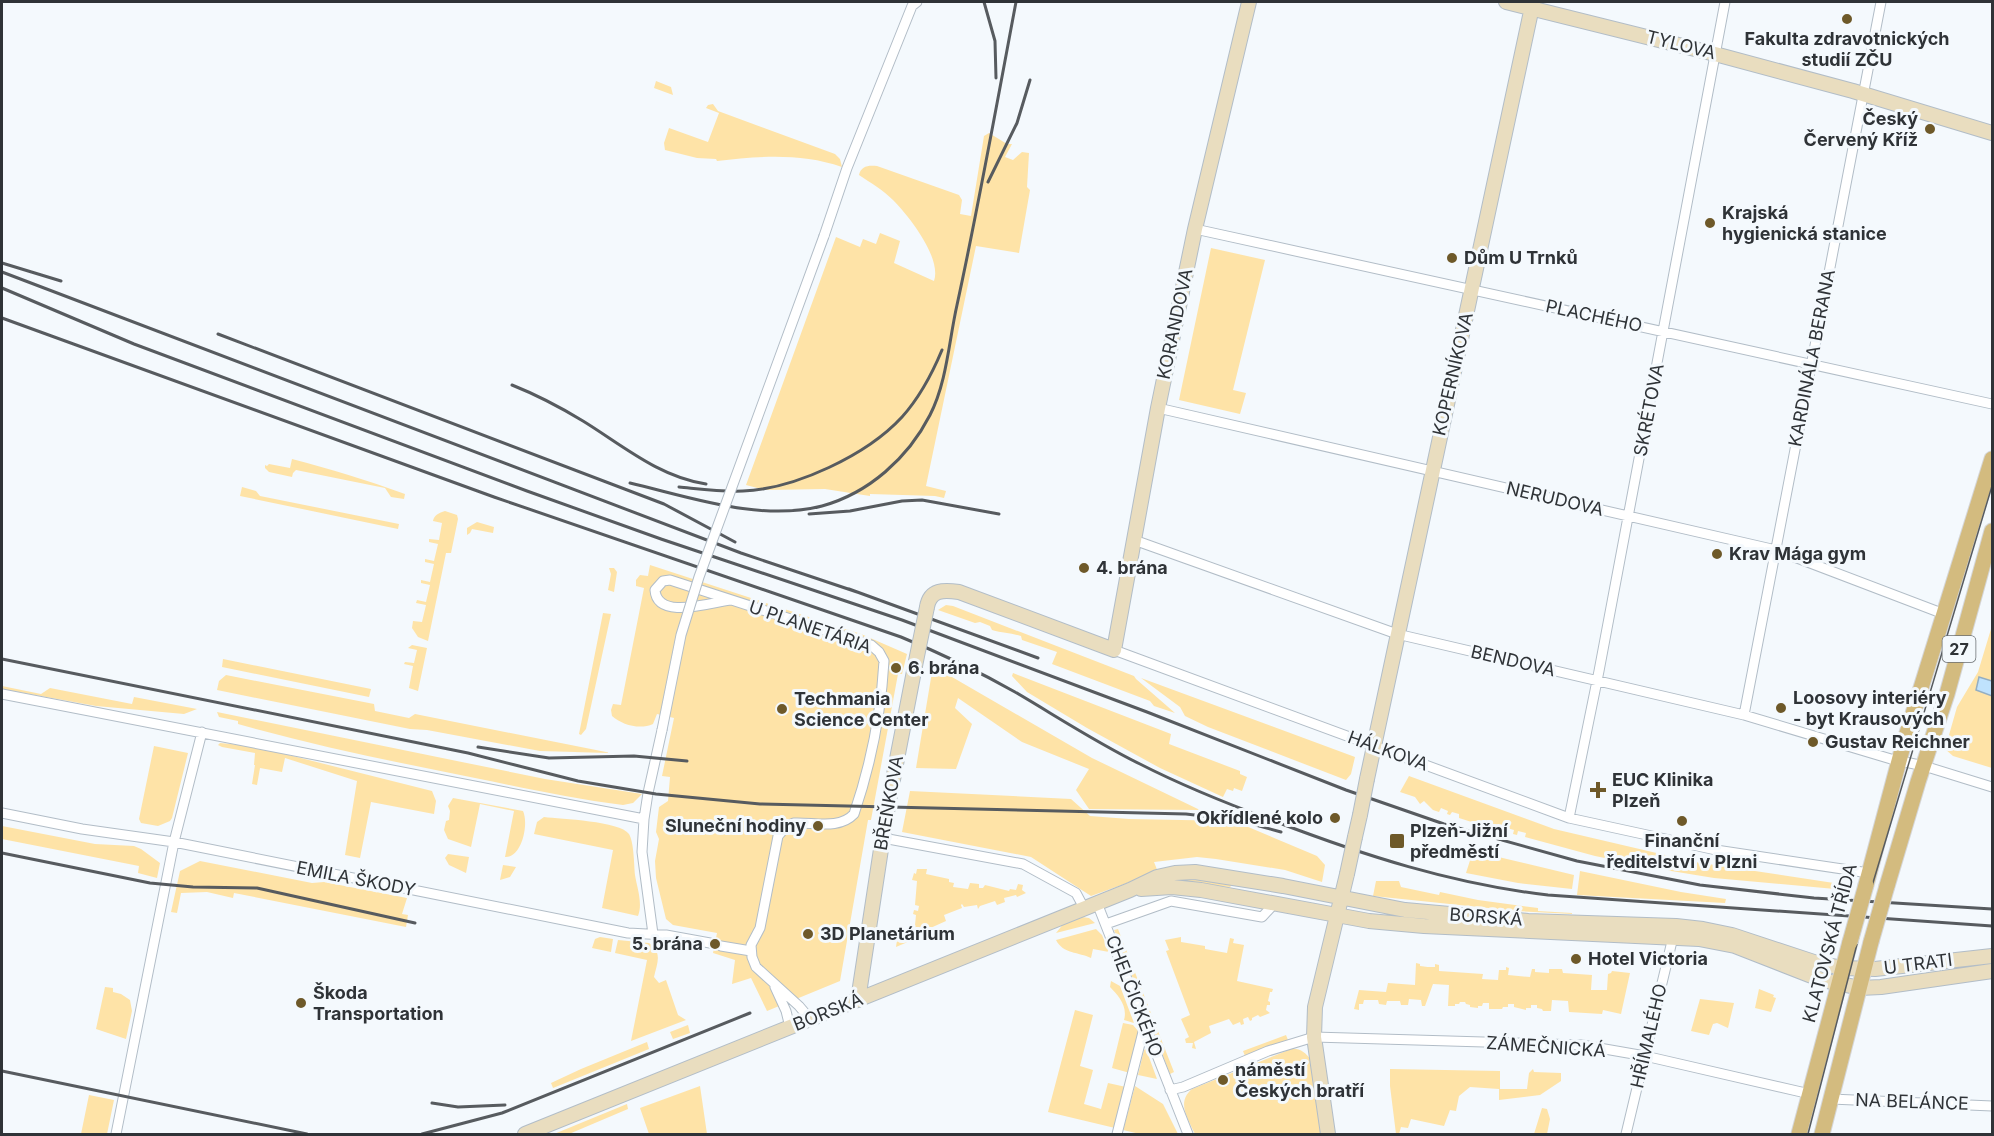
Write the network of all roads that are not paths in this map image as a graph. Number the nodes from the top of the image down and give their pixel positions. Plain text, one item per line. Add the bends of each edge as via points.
1 (917, 2) edge
2 (1249, 2) edge
3 (1506, 2) edge
4 (1725, 2) edge
5 (1881, 2) edge
6 (1533, 5) edge
7 (1715, 54) junction
8 (1862, 93) junction
9 (1992, 133) edge
10 (1195, 229) junction
11 (1472, 291) junction
12 (1664, 330) junction
13 (1811, 363) junction
14 (1992, 404) edge
15 (1158, 408) junction
16 (1992, 459) edge
17 (1432, 471) junction
18 (1628, 516) junction
19 (1991, 538) edge
20 (1134, 540) junction
21 (1776, 550) junction
22 (731, 600) junction
23 (927, 607) joint
24 (1944, 614) junction
25 (1397, 634) junction
26 (1114, 650) junction
27 (1597, 681) junction
28 (2, 694) edge
29 (1744, 715) junction
30 (202, 732) junction
31 (1373, 746) junction
32 (1899, 761) junction
33 (1924, 766) junction
34 (1992, 787) edge
35 (2, 813) edge
36 (1569, 818) junction
37 (644, 819) junction
38 (883, 838) junction
39 (174, 842) junction
40 (1867, 879) junction
41 (1130, 890) junction
42 (1342, 898) junction
43 (1275, 903) junction
44 (1091, 906) junction
45 (1338, 916) junction
46 (1106, 924) junction
47 (653, 934) junction
48 (1673, 937) junction
49 (710, 943) dead end
50 (721, 946) dead end
51 (751, 951) junction
52 (1992, 956) edge
53 (1843, 968) junction
54 (1865, 969) junction
55 (1992, 971) edge
56 (773, 982) junction
57 (1839, 984) junction
58 (1860, 987) junction
59 (858, 1000) junction
60 (810, 1019) junction
61 (1144, 1024) junction
62 (790, 1027) junction
63 (1314, 1037) junction
64 (1645, 1056) junction
65 (1170, 1090) junction
66 (1810, 1094) junction
67 (1831, 1099) junction
68 (1992, 1106) edge
69 (116, 1134) edge
70 (525, 1134) edge
71 (1117, 1134) edge
72 (1188, 1134) edge
73 (1328, 1134) edge
74 (1626, 1134) edge
75 (1800, 1134) edge
76 (1822, 1134) edge

1 - 37 street, bridge via 912,6 847,168 699,577 681,635
2 - 10 street, KORANDOVA
3 - 6 street, TYLOVA
4 - 7 street, SKRÉTOVA
5 - 8 street, KARDINÁLA BERANA
6 - 7 street, TYLOVA
6 - 11 street, KOPERNÍKOVA
7 - 8 street, TYLOVA
7 - 12 street, SKRÉTOVA
8 - 9 street, TYLOVA
8 - 13 street, KARDINÁLA BERANA
10 - 11 street, PLACHÉHO
10 - 15 street, KORANDOVA
11 - 12 street, PLACHÉHO
11 - 17 street, KOPERNÍKOVA
12 - 13 street, PLACHÉHO
12 - 18 street, SKRÉTOVA
13 - 14 street, PLACHÉHO
13 - 21 street, KARDINÁLA BERANA
15 - 17 street, NERUDOVA
15 - 20 street, KORANDOVA
16 - 24 main road, KLATOVSKÁ TŘÍDA / 27
17 - 18 street, NERUDOVA
17 - 25 street, KOPERNÍKOVA
18 - 21 street, NERUDOVA
18 - 27 street, SKRÉTOVA
19 - 33 main road, 27
20 - 25 street, BENDOVA
20 - 26 street, KORANDOVA
21 - 24 street, NERUDOVA
21 - 29 street, KARDINÁLA BERANA
22 - 22 street, U PLANETÁRIA via 670,580 663,581 655,590 658,602 668,606 703,606
22 - 51 street, U PLANETÁRIA via 871,645 884,661 875,737 854,814 837,824 794,823 778,836 760,928
23 - 26 street, HÁLKOVA via 929,598 938,592 959,592
23 - 38 street, BŘEŇKOVA, bridge
24 - 32 main road, KLATOVSKÁ TŘÍDA / 27
25 - 27 street, BENDOVA
25 - 31 street, KOPERNÍKOVA
26 - 31 street, HÁLKOVA
27 - 29 street, BENDOVA
27 - 36 street, SKRÉTOVA
28 - 30 street
29 - 32 street, BENDOVA
30 - 37 street
30 - 39 street
31 - 36 street, HÁLKOVA
31 - 42 street, KOPERNÍKOVA, bridge
32 - 33 street
32 - 40 main road, KLATOVSKÁ TŘÍDA / 27
33 - 34 street
33 - 54 main road, 27, bridge
35 - 39 street, EMILA ŠKODY
36 - 40 street, HÁLKOVA
37 - 47 street via 642,852
38 - 44 street, CHELČICKÉHO via 1023,864 1076,893
38 - 59 street, BŘEŇKOVA
39 - 47 street, EMILA ŠKODY via 628,933
39 - 69 street
40 - 53 main road, KLATOVSKÁ TŘÍDA / 27, bridge
41 - 42 street, BORSKÁ via 1157,877 1196,872
41 - 43 street, BORSKÁ via 1172,887
41 - 44 street, BORSKÁ
42 - 45 street, KOPERNÍKOVA
42 - 53 street, BORSKÁ via 1458,916 1704,929
43 - 45 street, BORSKÁ
43 - 46 street via 1262,917 1171,901
44 - 46 street, CHELČICKÉHO
44 - 59 street, BORSKÁ
45 - 48 street, BORSKÁ via 1424,927
45 - 63 street, KOPERNÍKOVA via 1316,1007
46 - 61 street, CHELČICKÉHO
47 - 49 street, EMILA ŠKODY
48 - 57 street, BORSKÁ via 1735,946
48 - 64 street, HŘÍMALÉHO
50 - 51 street
51 - 56 street via 756,967
52 - 54 street, U TRATI
53 - 54 street, U TRATI
53 - 57 main road, KLATOVSKÁ TŘÍDA / 27
54 - 58 main road, 27
55 - 58 street, U TRATI
56 - 60 street
56 - 62 street
57 - 58 street, BORSKÁ
57 - 66 main road, KLATOVSKÁ TŘÍDA / 27
58 - 67 main road, 27
59 - 60 street, BORSKÁ
60 - 62 street, BORSKÁ
61 - 65 street, CHELČICKÉHO
61 - 71 street
62 - 70 street, BORSKÁ
63 - 64 street, ZÁMEČNICKÁ via 1582,1045
63 - 65 street
63 - 73 street
64 - 66 street, ZÁMEČNICKÁ
64 - 74 street, HŘÍMALÉHO
65 - 72 street
66 - 75 main road, KLATOVSKÁ TŘÍDA / 27
67 - 68 street, NA BELÁNCE
67 - 76 main road, 27

